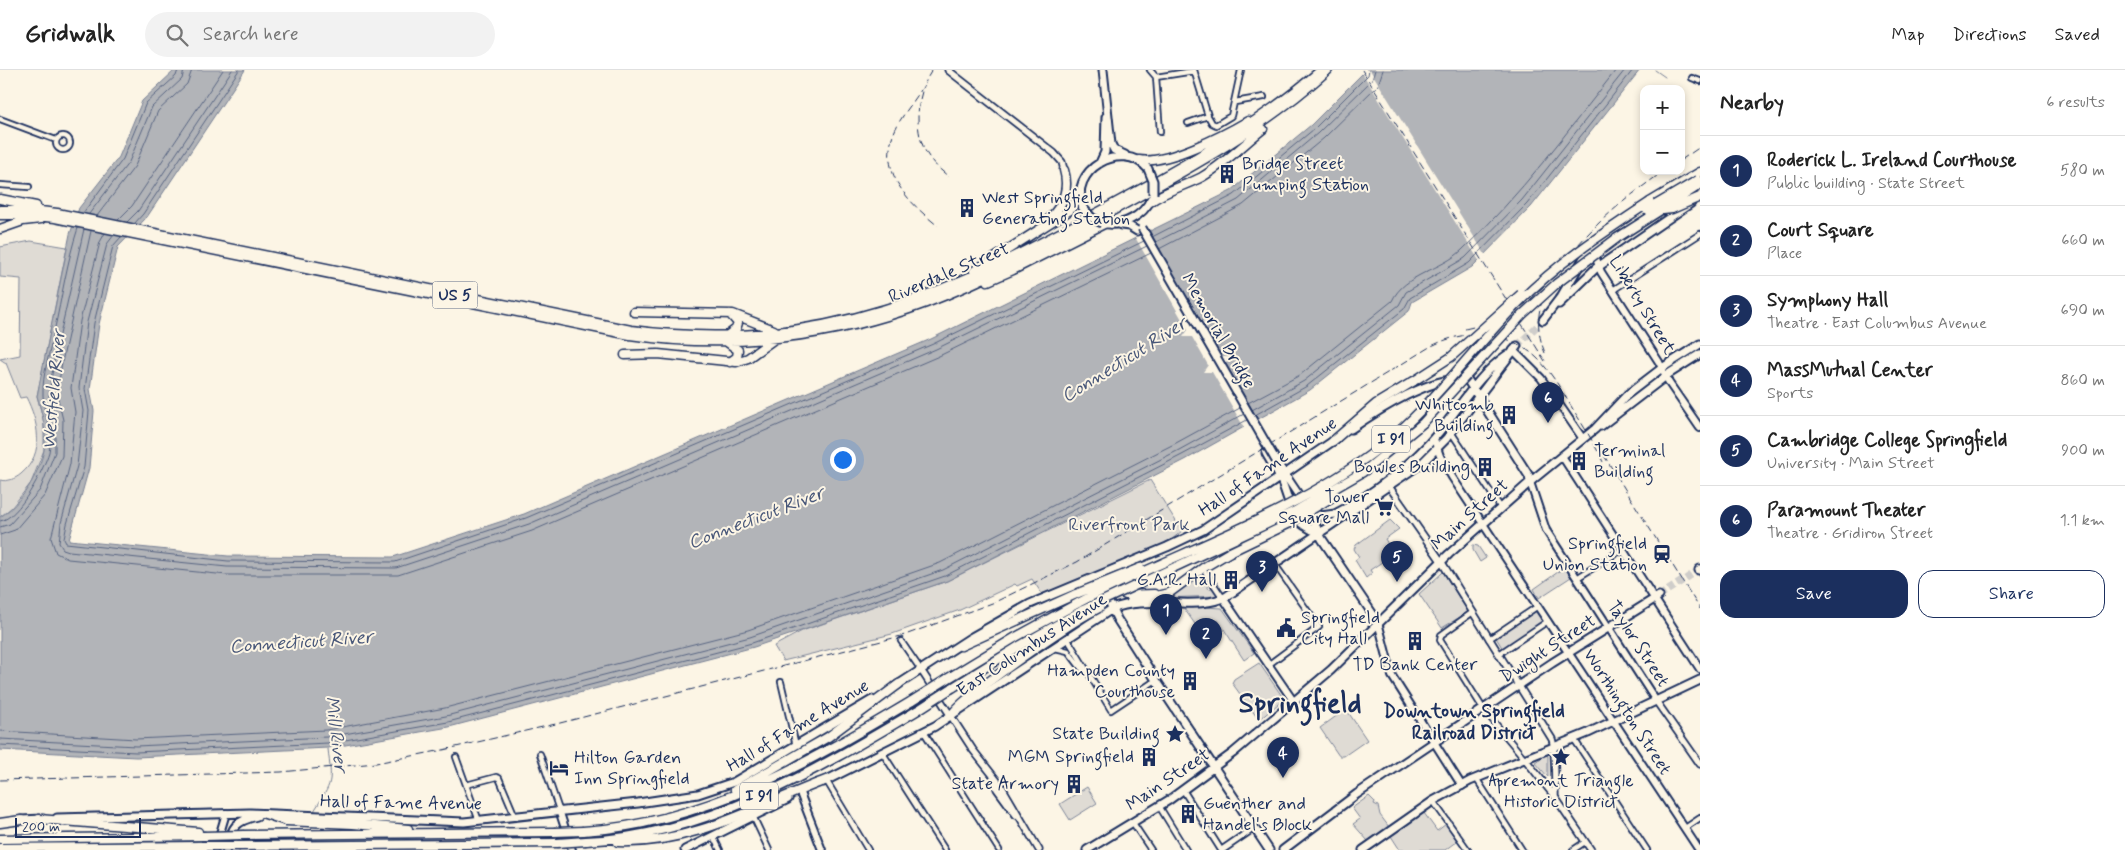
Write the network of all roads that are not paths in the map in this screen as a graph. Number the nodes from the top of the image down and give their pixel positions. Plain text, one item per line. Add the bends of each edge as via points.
1 (948, 70) edge
2 (1103, 70) edge
3 (1150, 70) edge
4 (1194, 70) edge
5 (1241, 70) edge
6 (1320, 70) edge
7 (1328, 70) edge
8 (1156, 76) junction
9 (1692, 78) dead end
10 (1700, 81) edge
11 (1264, 97) dead end
12 (1235, 102) junction
13 (1287, 102) junction
14 (1106, 116) junction
15 (1208, 116) junction
16 (0, 119) edge
17 (1188, 123) dead end
18 (1160, 132) dead end
19 (56, 140) dead end
20 (1127, 156) junction
21 (1139, 160) junction
22 (1098, 165) junction
23 (1064, 170) joint
24 (1700, 174) edge
25 (1700, 180) edge
26 (1690, 182) junction
27 (0, 185) edge
28 (1700, 185) edge
29 (29, 187) dead end
30 (1080, 193) junction
31 (1671, 194) junction
32 (1700, 197) edge
33 (0, 199) edge
34 (1148, 205) junction
35 (1683, 209) junction
36 (0, 210) edge
37 (1661, 210) junction
38 (0, 215) edge
39 (56, 216) junction
40 (1103, 224) junction
41 (1115, 225) junction
42 (0, 229) edge
43 (1139, 229) junction
44 (1038, 230) junction
45 (1700, 234) edge
46 (166, 238) junction
47 (1592, 247) junction
48 (1600, 266) junction
49 (1551, 273) junction
50 (1613, 290) junction
51 (940, 294) junction
52 (634, 312) dead end
53 (730, 314) junction
54 (784, 332) junction
55 (728, 335) junction
56 (777, 338) junction
57 (720, 341) junction
58 (1700, 344) edge
59 (1515, 348) joint
60 (1473, 354) junction
61 (1700, 354) edge
62 (625, 355) dead end
63 (730, 362) junction
64 (1662, 368) junction
65 (1665, 376) junction
66 (1476, 392) junction
67 (1700, 428) edge
68 (1595, 429) junction
69 (1451, 432) junction
70 (1434, 439) junction
71 (1583, 439) junction
72 (1333, 441) junction
73 (1437, 448) junction
74 (1562, 456) junction
75 (1375, 463) junction
76 (1282, 477) junction
77 (1530, 482) junction
78 (1387, 483) junction
79 (1501, 508) junction
80 (1309, 511) junction
81 (1484, 523) junction
82 (1319, 533) junction
83 (1623, 548) junction
84 (1171, 559) junction
85 (1441, 561) junction
86 (1274, 563) junction
87 (1127, 564) junction
88 (1206, 573) dead end
89 (1097, 576) junction
90 (1577, 578) junction
91 (1169, 593) junction
92 (1657, 597) junction
93 (1223, 598) junction
94 (1132, 602) junction
95 (1538, 606) junction
96 (1112, 609) junction
97 (1473, 612) junction
98 (1084, 613) junction
99 (1548, 621) junction
100 (1378, 622) junction
101 (1610, 627) junction
102 (1067, 638) junction
103 (1489, 638) junction
104 (901, 641) dead end
105 (961, 646) junction
106 (1051, 649) junction
107 (1570, 652) junction
108 (1499, 654) junction
109 (1268, 665) junction
110 (1700, 669) edge
111 (921, 670) junction
112 (1086, 671) junction
113 (1156, 680) junction
114 (1700, 680) edge
115 (780, 682) dead end
116 (899, 684) junction
117 (1519, 686) junction
118 (1656, 700) junction
119 (1294, 702) junction
120 (1484, 710) junction
121 (951, 716) junction
122 (1615, 721) junction
123 (924, 732) junction
124 (1574, 739) junction
125 (1433, 742) junction
126 (1555, 746) junction
127 (796, 747) junction
128 (882, 752) junction
129 (540, 754) dead end
130 (456, 758) dead end
131 (1525, 759) junction
132 (1700, 764) edge
133 (1214, 768) junction
134 (1476, 778) junction
135 (826, 780) junction
136 (466, 785) junction
137 (1462, 786) junction
138 (1183, 790) junction
139 (800, 793) junction
140 (1555, 798) junction
141 (1433, 801) junction
142 (1159, 806) junction
143 (559, 810) junction
144 (226, 813) junction
145 (684, 813) junction
146 (265, 814) junction
147 (515, 816) junction
148 (753, 816) junction
149 (1700, 818) edge
150 (39, 819) junction
151 (21, 820) joint
152 (480, 821) junction
153 (0, 822) edge
154 (1133, 822) junction
155 (1254, 828) junction
156 (1685, 828) junction
157 (442, 832) junction
158 (205, 834) junction
159 (713, 836) junction
160 (0, 839) edge
161 (588, 841) junction
162 (1585, 842) junction
163 (272, 845) junction
164 (108, 847) junction
165 (0, 848) edge
166 (69, 850) edge
167 (215, 850) edge
168 (226, 850) edge
169 (308, 850) edge
170 (572, 850) edge
171 (685, 850) edge
172 (720, 850) edge
173 (769, 850) edge
174 (822, 850) edge
175 (868, 850) edge
176 (945, 850) edge
177 (999, 850) edge
178 (1039, 850) edge
179 (1087, 850) edge
180 (1151, 850) edge
181 (1186, 850) edge
182 (1222, 850) edge
183 (1269, 850) edge
184 (1283, 850) edge
185 (1363, 850) edge
186 (1468, 850) edge
187 (1522, 850) edge
188 (1572, 850) edge
189 (1591, 850) edge
190 (1648, 850) edge
191 (1699, 850) edge

1 - 23 street via 1054,153
2 - 14 main road
3 - 8 street
4 - 8 street
4 - 15 street
5 - 12 street
6 - 13 highway, Riverdale Street / US 5
7 - 13 highway, Riverdale Street / US 5
8 - 18 street
9 - 10 street
11 - 12 street
12 - 15 street via 1230,116 1221,124 1214,124
13 - 21 highway via 1203,144 1155,160
13 - 34 highway via 1216,168 1163,193
13 - 51 highway, Riverdale Street / US 5 via 1251,132 1199,163 1070,234
14 - 20 main road via 1111,146
14 - 22 main road via 1105,152
15 - 17 street
16 - 19 street
20 - 21 main road
20 - 22 main road via 1111,158
21 - 34 main road, bridge via 1153,181 1153,194
22 - 30 main road via 1084,178
23 - 44 highway via 1064,199
24 - 26 main road
24 - 49 highway, I 91, bridge via 1613,227
25 - 60 highway, bridge via 1651,207 1576,259
26 - 31 main road
26 - 32 street
27 - 29 street
28 - 37 highway, I 91, bridge
30 - 40 main road, bridge via 1083,208
30 - 44 highway via 1072,208
31 - 35 main road via 1682,197
31 - 47 main road
32 - 35 main road
32 - 37 highway, bridge via 1672,209
33 - 39 highway
34 - 41 main road via 1129,220
34 - 43 main road
35 - 48 main road
36 - 39 highway, US 5 via 24,209
37 - 75 highway, I 91, bridge via 1604,247 1550,289 1423,422
38 - 39 highway, US 5
39 - 42 highway via 23,221
39 - 46 highway, US 5
40 - 41 main road
40 - 51 highway via 1007,273
41 - 43 main road
43 - 76 main road, Memorial Bridge
44 - 51 highway
45 - 50 street
46 - 55 highway, US 5 via 617,327 665,333
46 - 57 highway, US 5 via 614,332 668,340
47 - 48 main road, Liberty Street
47 - 48 main road via 1543,320
48 - 50 main road, Liberty Street
49 - 60 highway, I 91, bridge via 1517,304
49 - 72 highway, bridge via 1508,305 1447,360 1380,401
50 - 64 main road, Liberty Street
51 - 54 highway, Riverdale Street / US 5 via 862,317
51 - 56 highway, Riverdale Street / US 5 via 857,324
52 - 53 highway
53 - 54 highway
53 - 55 highway via 738,323
54 - 55 highway, Riverdale Street / US 5
56 - 57 highway, Riverdale Street / US 5
56 - 63 highway via 748,358
57 - 63 highway via 738,348 738,356
58 - 64 main road, Main Street
59 - 66 main road, East Columbus Avenue
59 - 71 main road via 1541,378
60 - 84 highway, I 91, bridge via 1405,427 1346,472 1297,500
61 - 65 main road, Main Street
62 - 63 highway via 658,354
64 - 65 main road, Liberty Street
64 - 68 main road, Main Street via 1631,392
65 - 67 main road, Liberty Street
65 - 68 main road, Main Street via 1617,416
66 - 69 main road, East Columbus Avenue
66 - 70 main road, East Columbus Avenue
66 - 72 main road, Hall of Fame Avenue via 1465,379 1439,382 1370,416
66 - 77 main road
68 - 71 main road, Main Street
69 - 73 main road, East Columbus Avenue
69 - 79 street
70 - 73 main road, Worthington Street
70 - 78 main road, East Columbus Avenue
71 - 74 main road, Main Street
72 - 76 main road, Hall of Fame Avenue
73 - 78 main road, East Columbus Avenue via 1422,463
73 - 81 main road, Worthington Street via 1452,477
74 - 77 main road, Main Street
74 - 83 main road
75 - 91 highway, bridge via 1346,488 1301,517 1230,552
75 - 98 highway, I 91, bridge via 1310,504 1144,581
76 - 80 main road, Memorial Bridge
76 - 82 main road via 1292,514 1303,526
76 - 87 main road, Hall of Fame Avenue via 1209,526
77 - 79 main road, Main Street
77 - 90 main road, Taylor Street via 1546,529
78 - 80 main road, East Columbus Avenue via 1335,514 1319,516
78 - 82 main road, East Columbus Avenue
78 - 85 street
79 - 81 main road, Main Street
80 - 82 main road, Memorial Bridge
81 - 85 main road, Main Street
81 - 95 main road, Worthington Street
82 - 86 main road, East Columbus Avenue
82 - 100 main road, Memorial Bridge
83 - 90 street
83 - 92 main road
84 - 105 highway, bridge via 1120,575
84 - 145 highway, I 91, bridge via 1023,632 912,701 775,777
85 - 97 street
85 - 100 main road, Main Street
86 - 93 main road, East Columbus Avenue
86 - 109 street via 1319,627
87 - 89 main road, Hall of Fame Avenue
87 - 91 highway via 1116,582 1121,594
88 - 93 street
89 - 96 main road
89 - 105 main road, Hall of Fame Avenue via 1023,608
90 - 101 main road, Taylor Street
91 - 94 highway
92 - 101 main road, Dwight Street
92 - 110 main road
93 - 94 main road, East Columbus Avenue via 1208,602
93 - 109 main road
94 - 96 main road, East Columbus Avenue
95 - 99 main road, Worthington Street
95 - 103 street
96 - 102 main road, East Columbus Avenue
96 - 113 main road
97 - 103 street
97 - 120 street via 1441,635 1440,640
98 - 121 highway via 960,705
98 - 161 highway, I 91, bridge via 1021,645 824,764 736,807 657,831
99 - 107 main road, Worthington Street
99 - 108 street
100 - 119 main road, Main Street via 1342,660
100 - 125 main road via 1392,676
101 - 107 main road, Dwight Street
101 - 118 main road, Taylor Street
102 - 106 main road, East Columbus Avenue
102 - 112 street
103 - 108 street
104 - 111 street
105 - 111 main road, Hall of Fame Avenue
106 - 112 street via 1068,651
106 - 121 main road, East Columbus Avenue
107 - 117 main road, Dwight Street
107 - 122 main road, Worthington Street
108 - 117 street
109 - 119 main road
111 - 116 main road, Hall of Fame Avenue
111 - 121 street
112 - 113 street via 1111,710
113 - 133 main road
114 - 118 main road
115 - 127 street
116 - 127 main road, Hall of Fame Avenue
116 - 145 highway via 814,746 750,782
117 - 120 main road, Dwight Street
117 - 126 street
118 - 122 main road
118 - 132 street, Taylor Street
119 - 133 main road, Main Street
120 - 125 main road, Dwight Street
120 - 131 street
121 - 123 main road, East Columbus Avenue
121 - 178 street via 1002,786
122 - 124 main road
122 - 156 main road, Worthington Street
123 - 128 main road, East Columbus Avenue
123 - 177 street
124 - 126 main road
124 - 190 street
125 - 137 main road
125 - 184 main road, Dwight Street
126 - 131 main road
126 - 140 street
127 - 143 main road, Hall of Fame Avenue via 742,779 706,792 634,804
128 - 135 main road, East Columbus Avenue
128 - 176 street
129 - 143 street
130 - 136 street
131 - 134 main road
131 - 140 street
133 - 138 main road, Main Street
133 - 155 main road
134 - 137 main road
134 - 187 street
135 - 139 main road, East Columbus Avenue
135 - 161 highway via 689,833 638,842
135 - 175 street
136 - 147 street via 499,778
136 - 152 street
137 - 141 main road
138 - 142 main road, Main Street
138 - 182 street
139 - 148 main road, East Columbus Avenue
139 - 174 main road
140 - 162 street
141 - 185 main road
141 - 186 street
142 - 154 main road, Main Street
142 - 181 street
143 - 147 main road, Hall of Fame Avenue
143 - 170 main road
144 - 146 main road, Hall of Fame Avenue
144 - 150 main road, Hall of Fame Avenue
144 - 167 main road
145 - 157 highway, I 91, bridge via 583,831
146 - 152 main road, Hall of Fame Avenue
146 - 157 highway via 286,822 362,824
146 - 168 main road via 236,824
147 - 152 main road, Hall of Fame Avenue
148 - 159 main road, East Columbus Avenue
148 - 173 street
149 - 156 street
150 - 151 main road, Hall of Fame Avenue
150 - 158 highway
151 - 153 highway
154 - 179 main road, Main Street
154 - 180 street
155 - 182 street
155 - 183 main road
156 - 191 main road, Worthington Street
157 - 158 highway, I 91, bridge
158 - 160 highway
159 - 171 main road, East Columbus Avenue
159 - 172 street
161 - 163 highway, I 91, bridge
162 - 188 street
162 - 189 street
163 - 164 highway, I 91, bridge
163 - 169 highway
164 - 165 highway, I 91
164 - 166 highway

